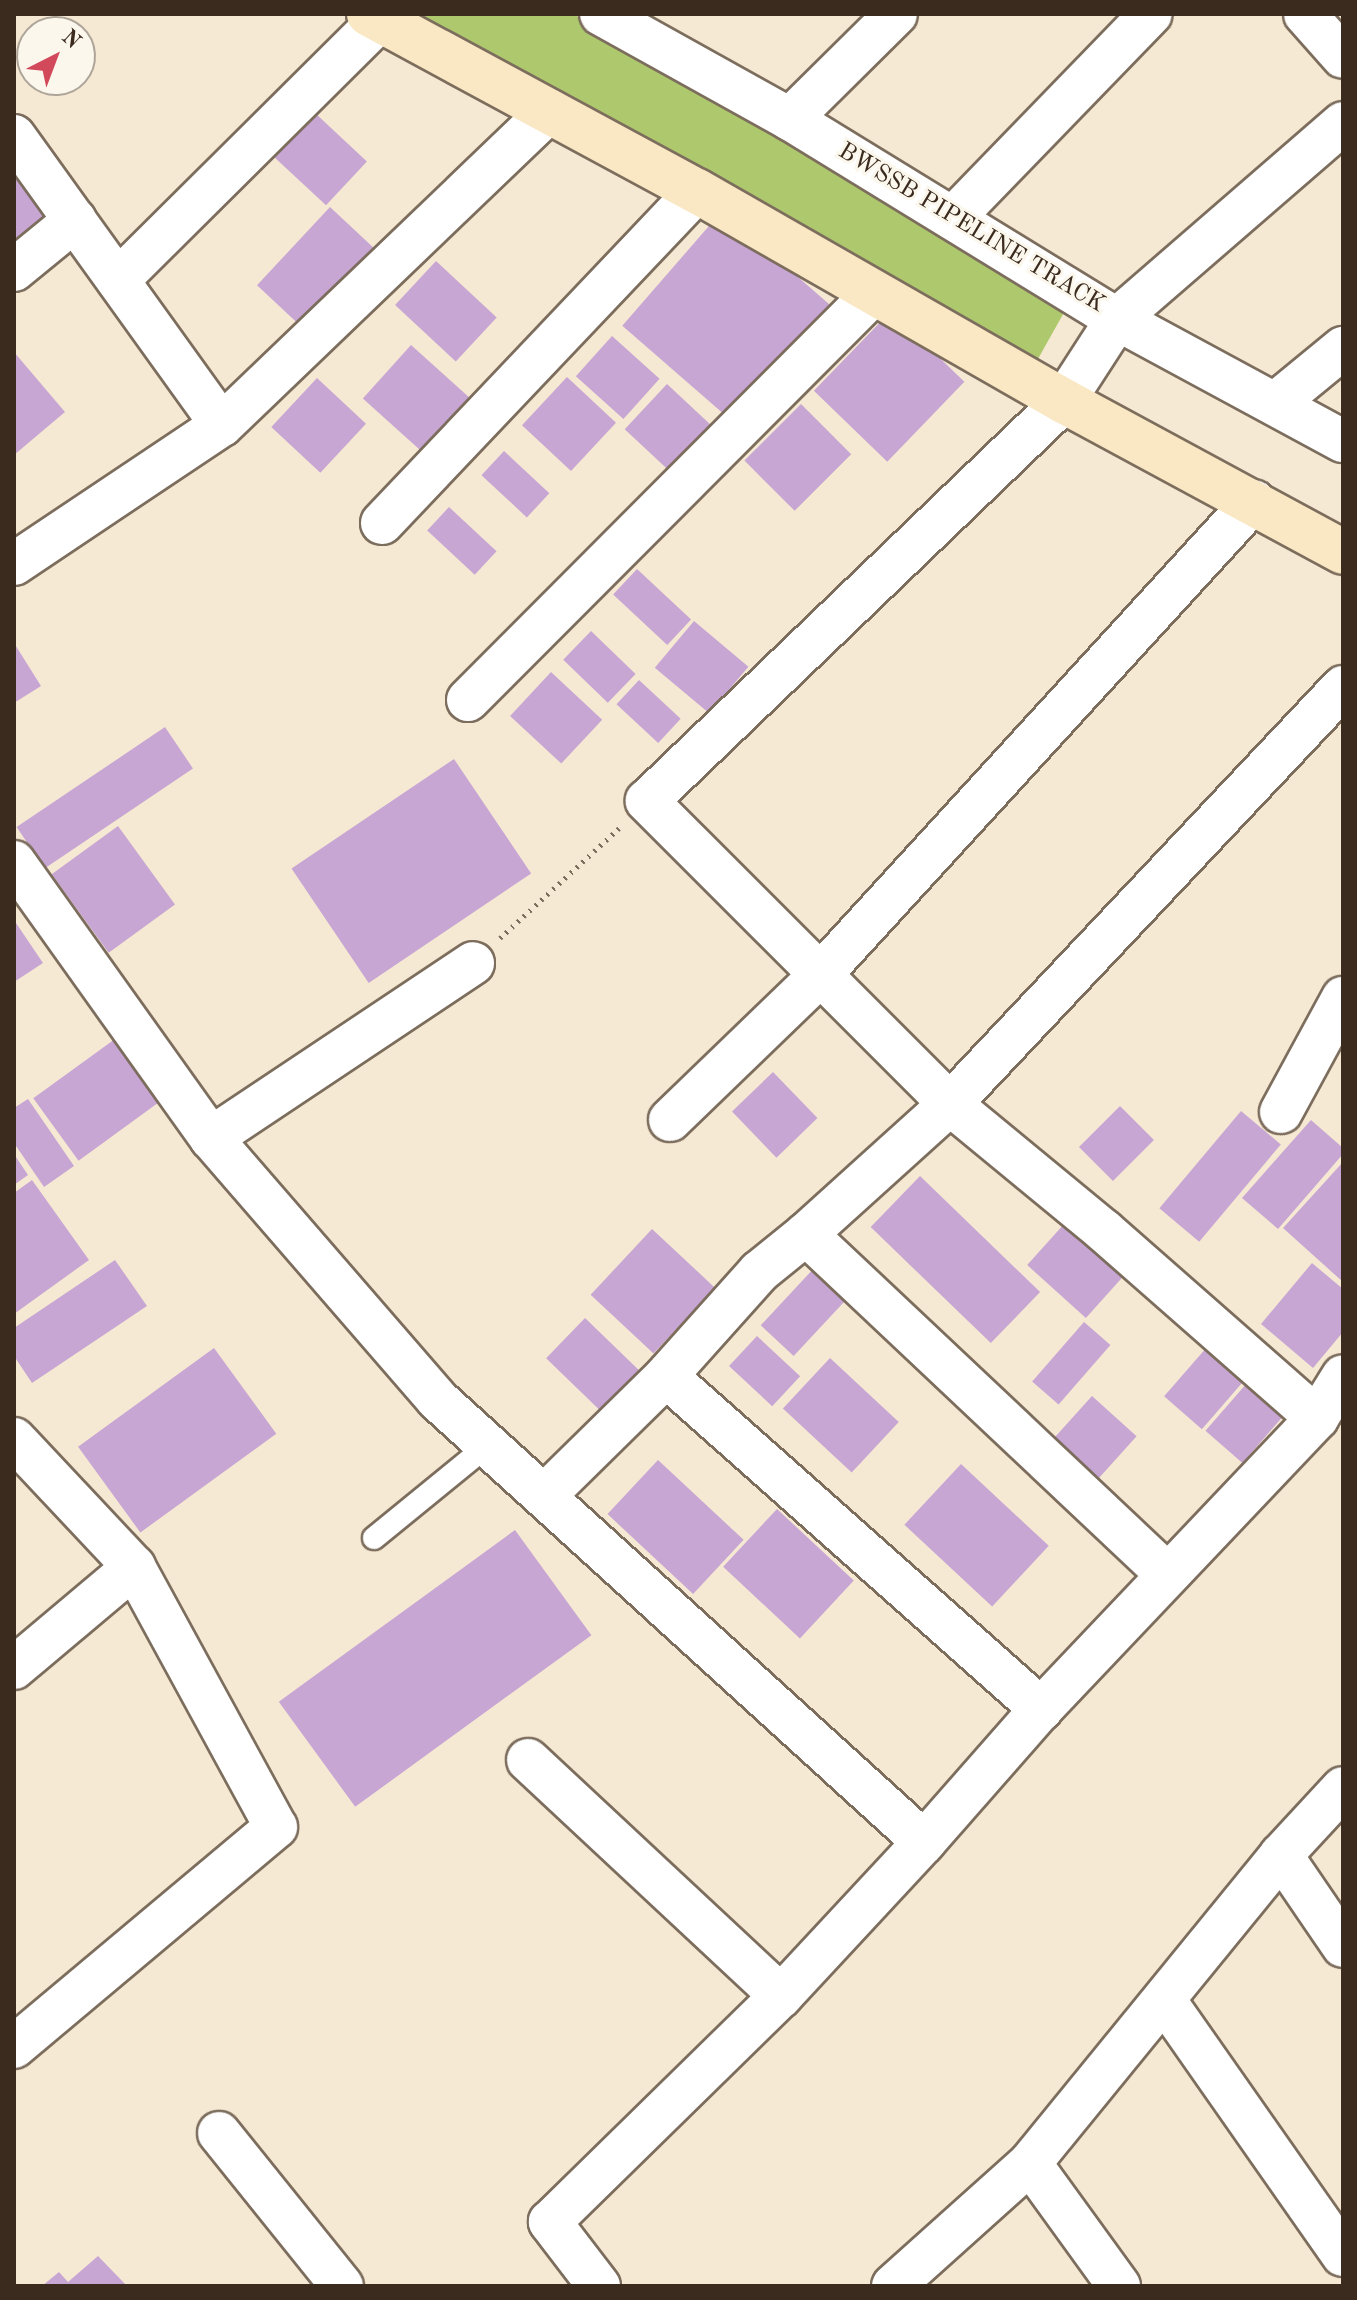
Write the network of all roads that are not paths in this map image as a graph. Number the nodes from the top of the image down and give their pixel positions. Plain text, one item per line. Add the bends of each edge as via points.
1 (601, 14) edge
2 (896, 14) edge
3 (1151, 14) edge
4 (1305, 14) edge
5 (375, 17) edge
6 (1343, 57) edge
7 (550, 111) junction
8 (790, 119) junction
9 (1343, 123) edge
10 (14, 136) edge
11 (697, 191) junction
12 (953, 218) junction
13 (75, 220) junction
14 (14, 270) edge
15 (118, 280) junction
16 (874, 293) junction
17 (1117, 319) junction
18 (1343, 348) edge
19 (1064, 401) junction
20 (1276, 403) junction
21 (222, 425) junction
22 (1343, 441) edge
23 (1254, 501) junction
24 (382, 523) dead end
25 (1343, 552) edge
26 (14, 564) edge
27 (1343, 687) edge
28 (468, 700) dead end
29 (14, 862) edge
30 (473, 963) road end
31 (821, 974) junction
32 (1343, 998) edge
33 (950, 1104) junction
34 (1281, 1112) dead end
35 (670, 1120) dead end
36 (211, 1138) junction
37 (806, 1234) junction
38 (666, 1376) junction
39 (1343, 1376) edge
40 (1317, 1418) junction
41 (14, 1439) edge
42 (487, 1446) junction
43 (545, 1495) junction
44 (374, 1538) dead end
45 (134, 1567) junction
46 (1167, 1574) junction
47 (14, 1668) edge
48 (1041, 1709) junction
49 (528, 1760) dead end
50 (1343, 1788) edge
51 (924, 1842) junction
52 (1281, 1855) junction
53 (1343, 1946) edge
54 (781, 1996) junction
55 (1165, 2001) junction
56 (14, 2047) edge
57 (219, 2133) dead end
58 (1030, 2163) junction
59 (1343, 2255) edge
60 (342, 2286) edge
61 (599, 2286) edge
62 (893, 2286) edge
63 (1119, 2286) edge

1 - 8 street, BWSSB PIPELINE TRACK
2 - 8 street
3 - 12 street
4 - 6 street
5 - 7 street
5 - 15 street
7 - 11 street
7 - 21 street
8 - 12 street, BWSSB PIPELINE TRACK
9 - 17 street
10 - 13 street
11 - 16 street
11 - 24 street
12 - 17 street, BWSSB PIPELINE TRACK
13 - 14 street
13 - 15 street
15 - 21 street
16 - 19 street
16 - 28 street
17 - 19 street
17 - 20 street, BWSSB PIPELINE TRACK
18 - 20 street
19 - 23 street
19 - 31 street via 647,801
20 - 22 street, BWSSB PIPELINE TRACK
21 - 26 street
23 - 25 street
23 - 31 street
27 - 33 street
29 - 36 street
30 - 36 street
31 - 33 street
31 - 35 street
32 - 34 street
33 - 37 street
33 - 40 street
36 - 42 street via 438,1400
37 - 38 street via 759,1272
37 - 46 street
38 - 43 street
38 - 48 street
39 - 40 street
40 - 46 street
41 - 45 street
42 - 43 street
42 - 44 lane
43 - 51 street
45 - 47 street
45 - 56 street via 276,1827
46 - 48 street
48 - 51 street
49 - 54 street
50 - 52 street
51 - 54 street
52 - 53 street
52 - 55 street
54 - 61 street via 550,2222
55 - 58 street
55 - 59 street
57 - 60 street
58 - 62 street
58 - 63 street

